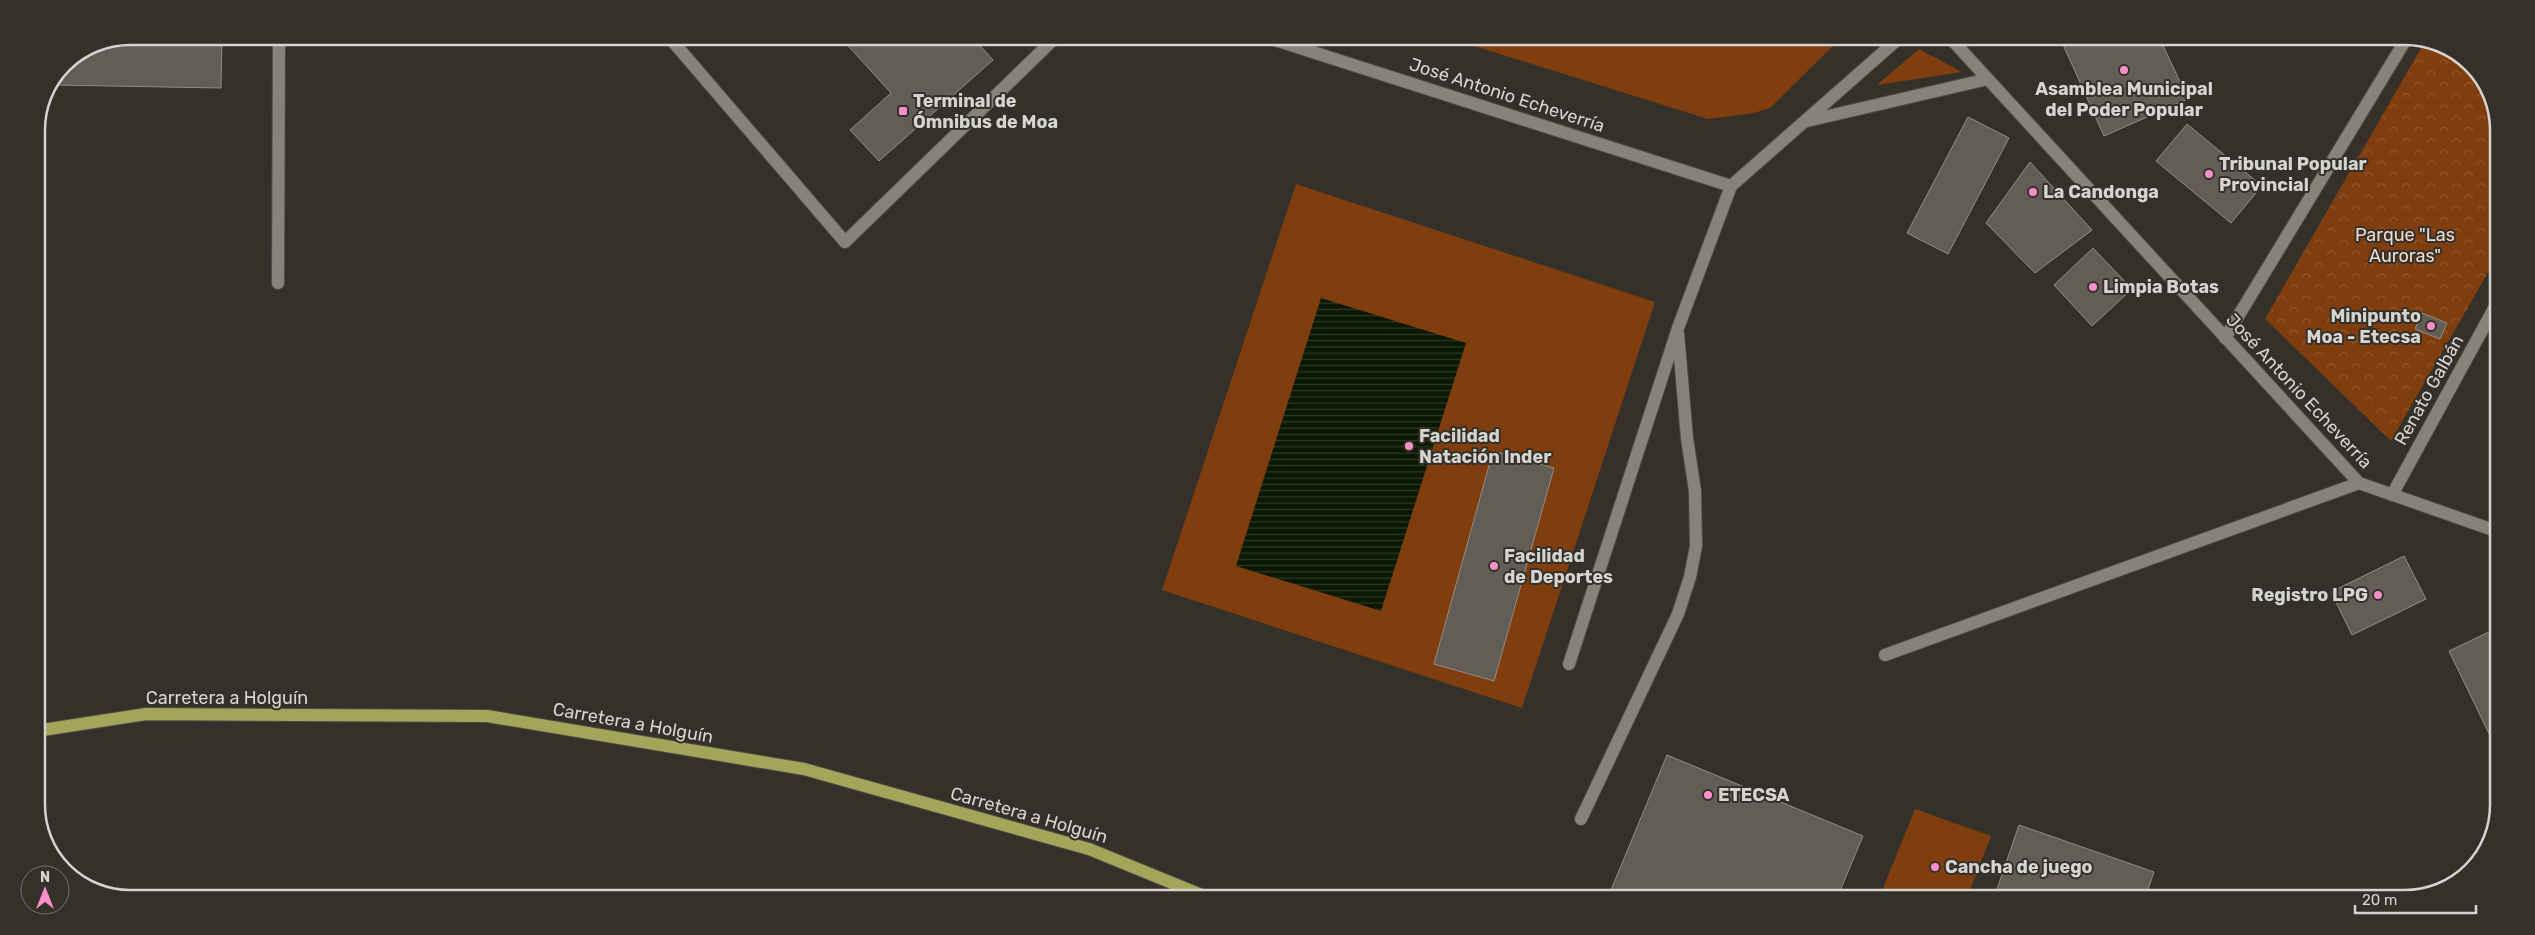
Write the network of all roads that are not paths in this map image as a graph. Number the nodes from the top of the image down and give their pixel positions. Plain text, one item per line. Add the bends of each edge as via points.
1 (279, 45) edge
2 (676, 45) edge
3 (1048, 45) edge
4 (1291, 45) edge
5 (1891, 45) edge
6 (1957, 45) edge
7 (2403, 45) edge
8 (1988, 78) junction
9 (1804, 122) junction
10 (1732, 186) junction
11 (278, 283) dead end
12 (2490, 316) edge
13 (1678, 328) junction
14 (2225, 338) junction
15 (2359, 483) junction
16 (2392, 495) junction
17 (2490, 529) edge
18 (1885, 654) dead end
19 (1568, 664) dead end
20 (45, 730) edge
21 (1581, 819) dead end
22 (1189, 890) edge

1 - 11 street
2 - 3 street via 845,242
4 - 10 street, José Antonio Echeverría
5 - 9 street
6 - 8 street, José Antonio Echeverría
7 - 14 street
8 - 9 street
8 - 14 street, José Antonio Echeverría
9 - 10 street
10 - 13 street
12 - 16 street, Renato Galbán
13 - 19 street
13 - 21 street via 1695,491 1696,546 1690,577 1678,614
14 - 15 street, José Antonio Echeverría
15 - 16 street, José Antonio Echeverría
15 - 18 street
16 - 17 street, José Antonio Echeverría
20 - 22 main road, Carretera a Holguín via 146,714 487,716 804,769 1088,849

